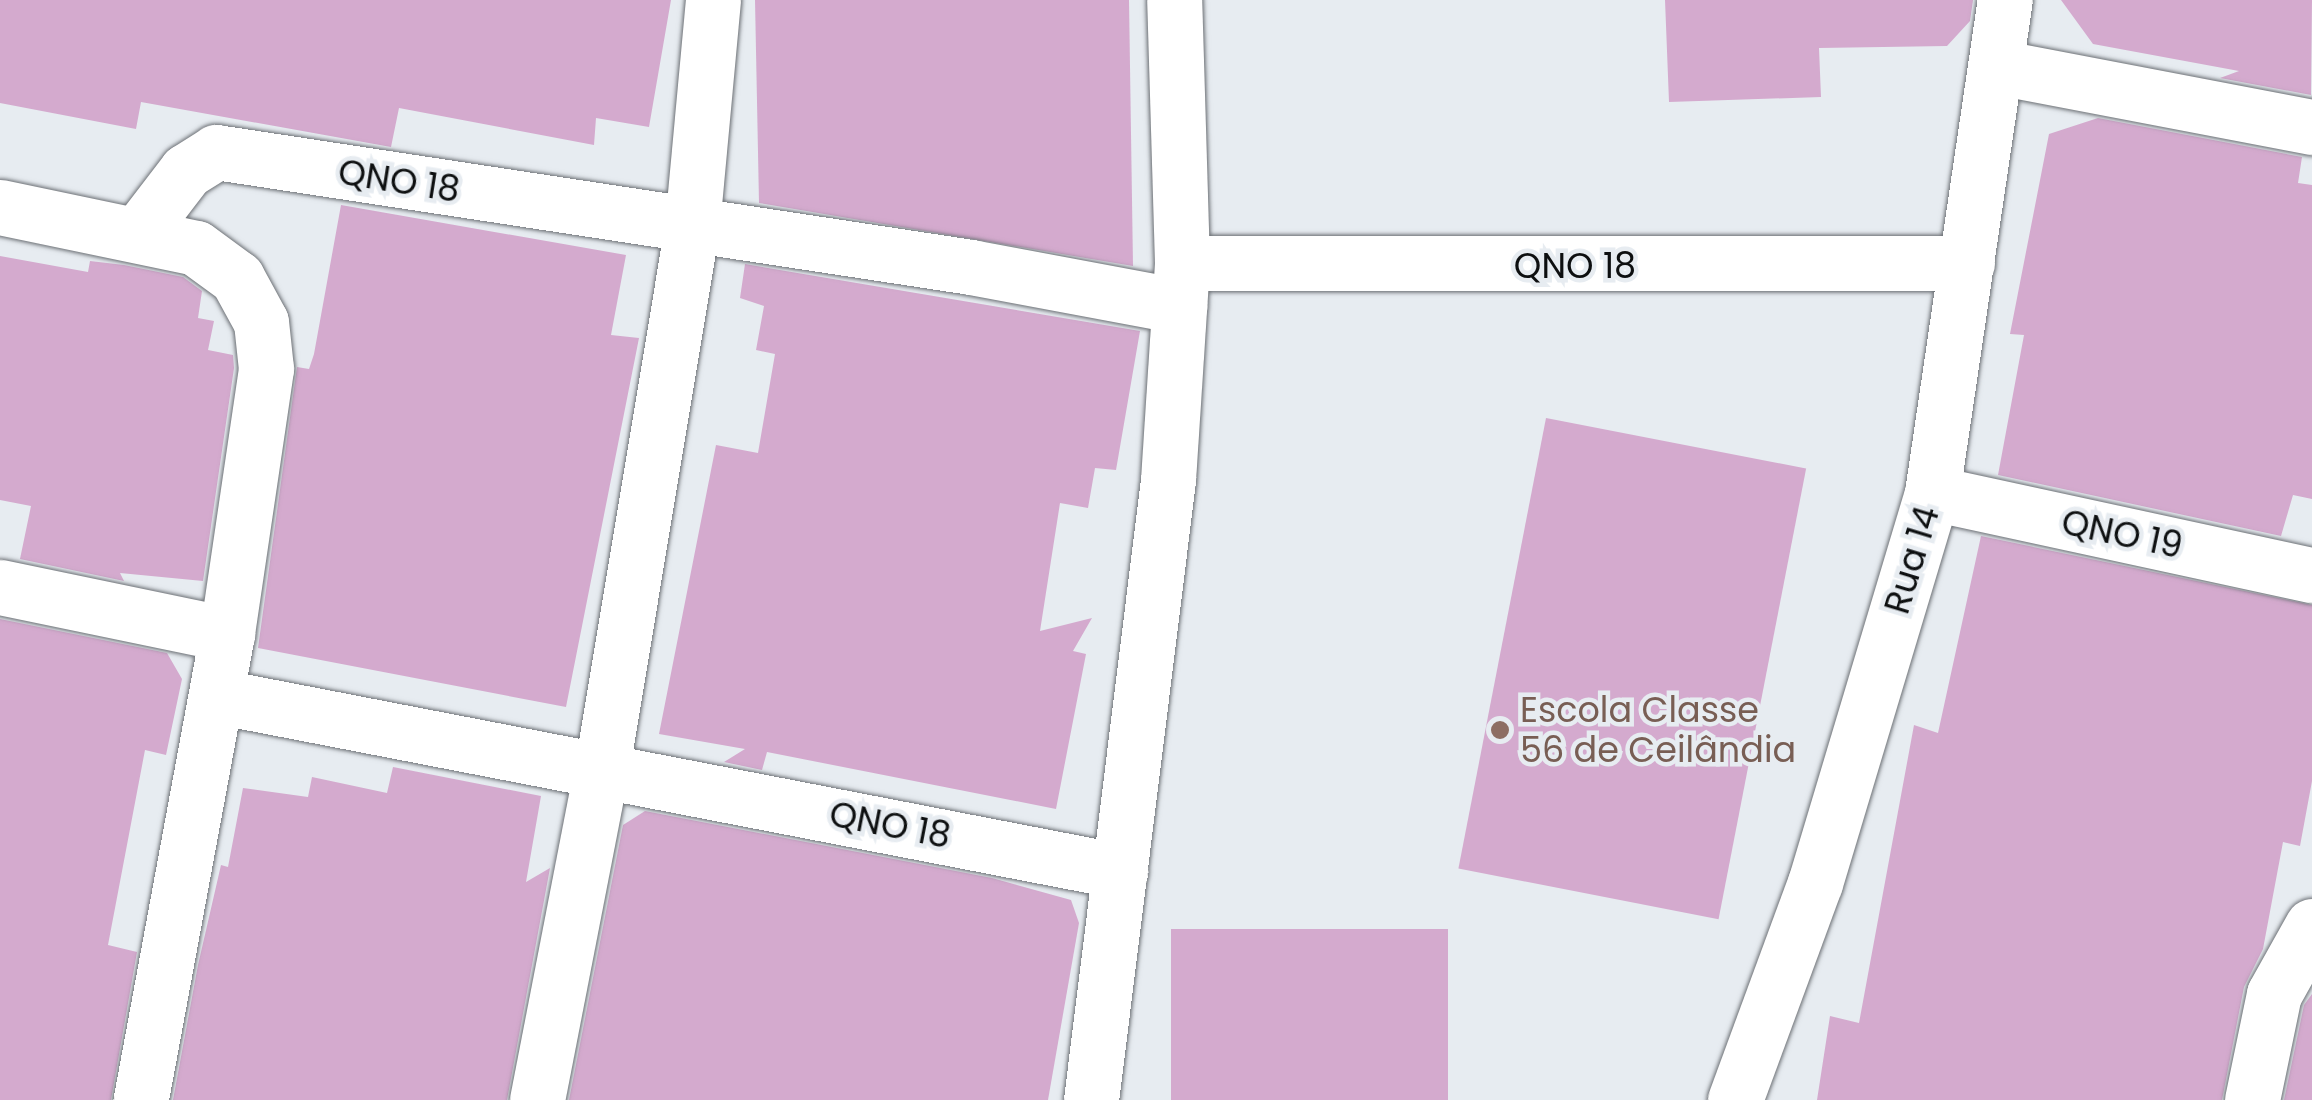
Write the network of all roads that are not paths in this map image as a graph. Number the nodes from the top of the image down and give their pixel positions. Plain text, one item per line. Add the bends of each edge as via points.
1 (714, 0) edge
2 (1174, 0) edge
3 (2005, 0) edge
4 (1997, 67) junction
5 (2312, 126) edge
6 (0, 207) edge
7 (692, 226) junction
8 (140, 232) junction
9 (1967, 262) junction
10 (1180, 285) junction
11 (1932, 494) junction
12 (2312, 575) edge
13 (0, 588) edge
14 (227, 634) junction
15 (216, 696) junction
16 (602, 767) junction
17 (1120, 871) junction
18 (2312, 926) edge
19 (141, 1100) edge
20 (537, 1100) edge
21 (1091, 1100) edge
22 (1736, 1100) edge
23 (2252, 1100) edge

1 - 7 street
2 - 10 street
3 - 4 street, Rua 14
4 - 5 street
4 - 9 street, Rua 14
6 - 8 street
7 - 8 street, QNO 18 via 216,152 186,171
7 - 10 street, QNO 18
7 - 16 street
8 - 14 street via 196,248 237,278 261,322 266,369
9 - 10 street, QNO 18
9 - 11 street, Rua 14
10 - 17 street via 1168,480
11 - 12 street, QNO 19
11 - 22 street, Rua 14 via 1815,883
13 - 14 street
14 - 15 street
15 - 16 street, QNO 18
15 - 19 street
16 - 17 street, QNO 18
16 - 20 street
17 - 21 street
18 - 23 street via 2274,994

